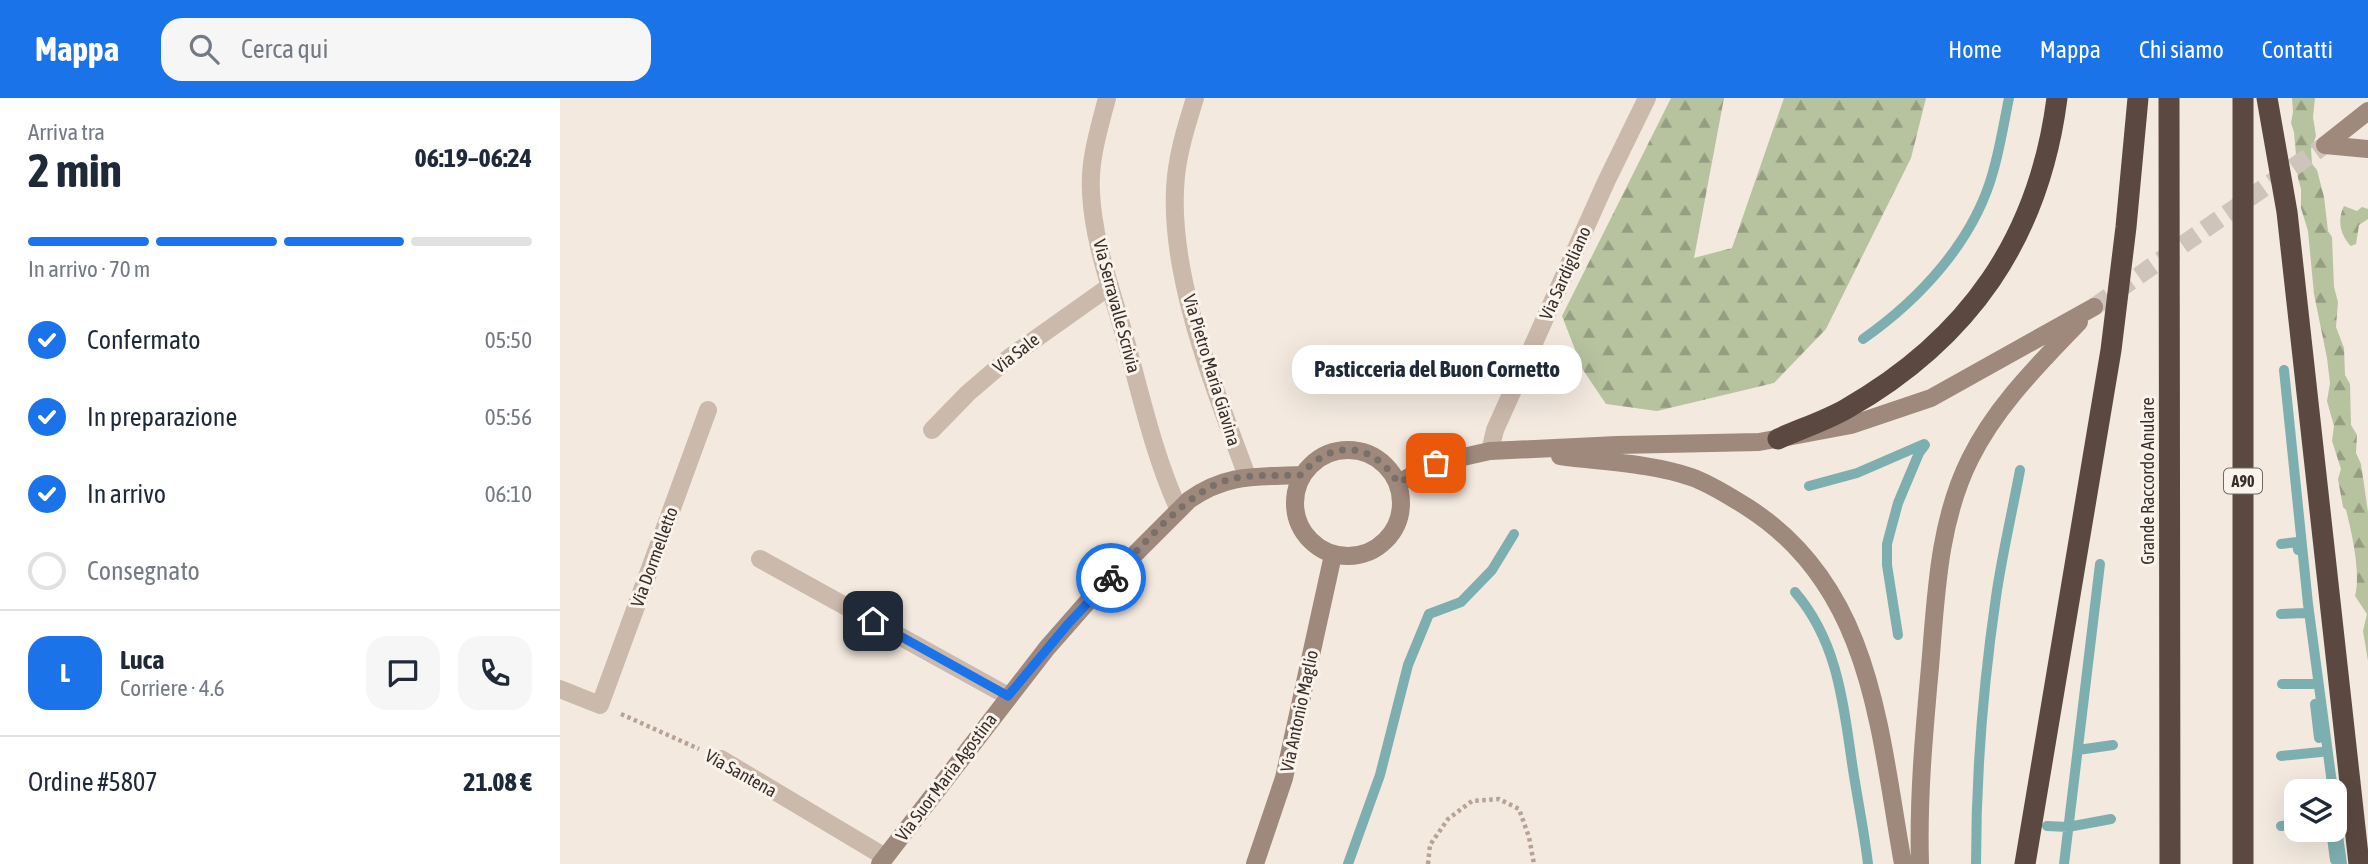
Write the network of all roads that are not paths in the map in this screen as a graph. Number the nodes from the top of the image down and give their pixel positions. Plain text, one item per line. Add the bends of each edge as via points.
1 (1107, 98) edge
2 (1195, 98) edge
3 (1647, 98) edge
4 (2057, 98) edge
5 (2138, 98) edge
6 (2169, 98) edge
7 (2243, 98) edge
8 (2267, 98) edge
9 (2368, 111) edge
10 (2368, 149) edge
11 (1110, 286) junction
12 (708, 410) dead end
13 (932, 430) dead end
14 (1778, 439) junction
15 (1490, 451) junction
16 (1522, 451) junction
17 (1301, 475) junction
18 (1247, 476) junction
19 (1398, 483) junction
20 (1179, 510) junction
21 (1333, 555) junction
22 (760, 559) dead end
23 (560, 689) edge
24 (1008, 696) junction
25 (721, 759) road end
26 (883, 861) edge
27 (1255, 864) edge
28 (1903, 864) edge
29 (1920, 864) edge
30 (2025, 864) edge
31 (2170, 864) edge
32 (2242, 864) edge
33 (2359, 864) edge

1 - 11 street, Via Serravalle Scrivia via 1094,150 1091,192
2 - 18 street, Via Pietro Maria Giavina via 1176,176 1180,248 1200,345
3 - 15 street, Via Sardigliano via 1523,368
4 - 14 highway via 2032,204 2008,255 1965,314 1920,358 1872,393
5 - 30 highway via 2110,350
6 - 31 highway, Grande Raccordo Anulare
7 - 32 highway, A90
8 - 33 highway via 2287,212
9 - 10 street via 2325,145
11 - 13 street, Via Sale via 1010,356
11 - 20 street, Via Serravalle Scrivia
12 - 23 street, Via Dormelletto via 596,703
14 - 16 street
14 - 29 street via 1872,419 1931,398 2094,307 2002,407 1971,456 1958,488 1938,577 1922,754
15 - 16 street
15 - 19 street via 1436,463
16 - 28 street via 1692,477 1764,518 1797,547 1831,591 1862,658
17 - 18 street, Via Suor Maria Agostina
17 - 19 street via 1326,453 1343,449 1376,457
17 - 21 street via 1294,510 1299,527 1322,551
18 - 20 street, Via Suor Maria Agostina via 1208,488
19 - 21 street via 1402,501 1391,535 1360,555
20 - 24 street, Via Suor Maria Agostina via 1090,599
21 - 27 street, Via Antonio Maglio via 1284,778
22 - 24 street
24 - 26 street, Via Suor Maria Agostina
25 - 26 street, Via Santena

